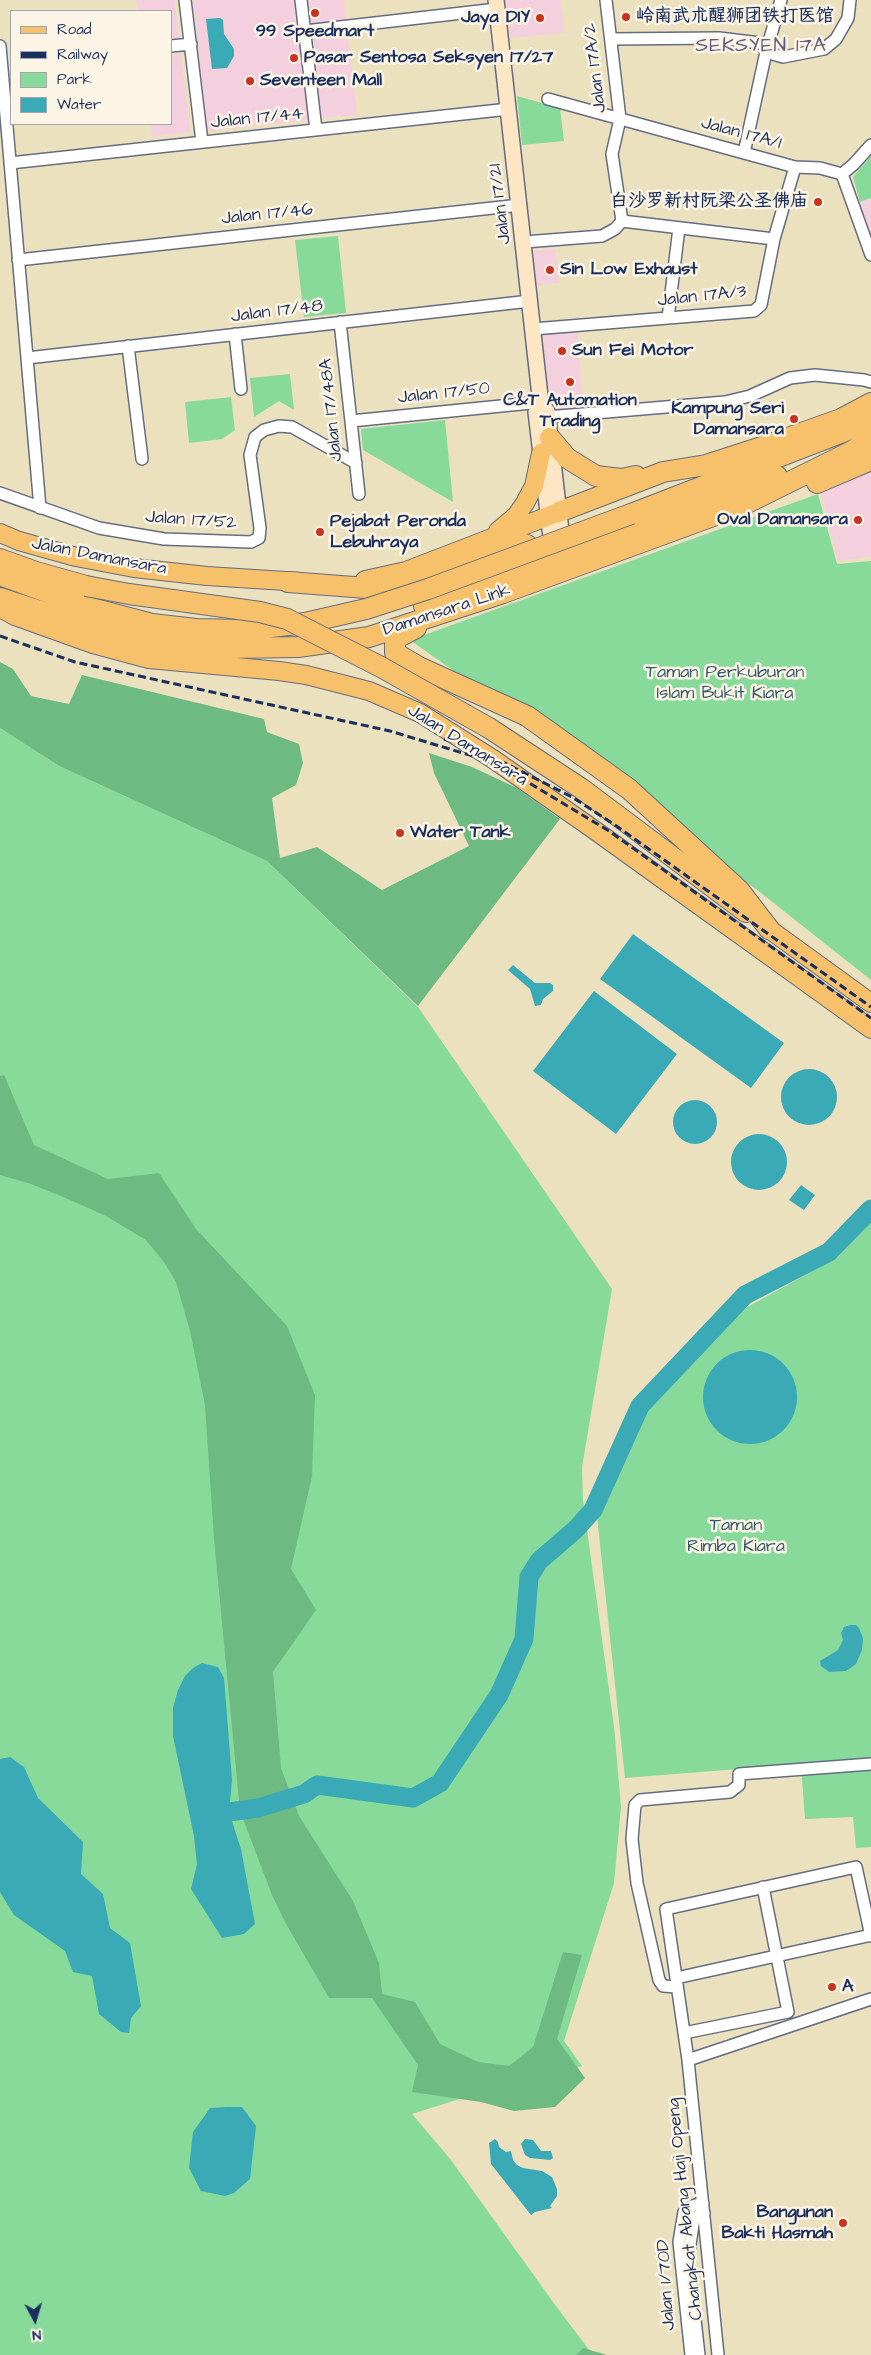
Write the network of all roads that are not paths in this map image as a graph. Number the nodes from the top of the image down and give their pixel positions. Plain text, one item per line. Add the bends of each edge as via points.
1 (185, 0) edge
2 (301, 0) edge
3 (606, 0) edge
4 (781, 0) edge
5 (850, 0) edge
6 (497, 4) edge
7 (304, 31) junction
8 (610, 39) junction
9 (191, 44) junction
10 (0, 46) edge
11 (172, 46) edge
12 (767, 48) junction
13 (6, 63) edge
14 (548, 99) dead end
15 (509, 109) junction
16 (620, 118) junction
17 (316, 130) junction
18 (202, 142) junction
19 (871, 145) edge
20 (744, 153) junction
21 (10, 163) junction
22 (795, 167) junction
23 (842, 174) junction
24 (520, 205) junction
25 (622, 221) junction
26 (679, 228) junction
27 (774, 239) junction
28 (524, 242) junction
29 (871, 256) edge
30 (18, 260) junction
31 (530, 301) junction
32 (668, 318) junction
33 (340, 322) junction
34 (533, 329) junction
35 (235, 334) junction
36 (128, 346) junction
37 (27, 358) junction
38 (871, 382) edge
39 (240, 388) dead end
40 (871, 403) edge
41 (543, 408) junction
42 (871, 418) edge
43 (351, 421) junction
44 (871, 438) edge
45 (545, 446) junction
46 (142, 460) dead end
47 (871, 460) edge
48 (356, 463) junction
49 (706, 465) junction
50 (663, 472) junction
51 (0, 493) edge
52 (359, 494) dead end
53 (750, 502) junction
54 (40, 508) junction
55 (554, 514) junction
56 (0, 533) edge
57 (612, 536) junction
58 (488, 540) junction
59 (559, 556) junction
60 (0, 559) edge
61 (519, 572) junction
62 (0, 576) edge
63 (288, 582) junction
64 (0, 598) edge
65 (0, 608) edge
66 (437, 616) junction
67 (232, 648) junction
68 (769, 929) junction
69 (871, 1003) edge
70 (871, 1030) edge
71 (871, 1764) edge
72 (763, 1887) junction
73 (871, 1935) edge
74 (777, 1956) junction
75 (677, 1982) junction
76 (871, 1999) edge
77 (684, 2033) junction
78 (688, 2060) junction
79 (703, 2208) junction
80 (690, 2355) edge
81 (699, 2355) edge
82 (718, 2355) edge

1 - 9 street
2 - 7 street
3 - 8 street, Jalan 17A/2
4 - 12 street
5 - 12 street via 848,18 836,39 824,49 783,57
6 - 7 street
6 - 15 street, Jalan 17/21
7 - 17 street
8 - 12 street via 719,38
8 - 16 street, Jalan 17A/2
9 - 11 street
9 - 18 street
10 - 13 street
12 - 20 street
13 - 21 street
14 - 16 street, Jalan 17A/1
15 - 17 street, Jalan 17/44
15 - 24 street, Jalan 17/21
16 - 20 street, Jalan 17A/1
16 - 25 street, Jalan 17A/2 via 612,154
17 - 18 street, Jalan 17/44
18 - 21 street, Jalan 17/44
19 - 23 street
20 - 22 street, Jalan 17A/1
21 - 30 street
22 - 23 street, Jalan 17A/1 via 820,168
22 - 27 street, Jalan 17A/3
23 - 29 street
24 - 28 street, Jalan 17/21
24 - 30 street, Jalan 17/46
25 - 26 street
25 - 28 street via 602,236
26 - 27 street
26 - 32 street
27 - 32 street, Jalan 17A/3 via 761,305 754,311
28 - 31 street, Jalan 17/21
30 - 37 street
31 - 33 street, Jalan 17/48
31 - 34 street, Jalan 17/21
32 - 34 street, Jalan 17A/3
33 - 35 street, Jalan 17/48
33 - 43 street, Jalan 17/48A
34 - 41 street, Jalan 17/21
35 - 36 street, Jalan 17/48
35 - 39 street
36 - 37 street, Jalan 17/48
36 - 46 street
37 - 54 street
38 - 41 street via 816,375 790,378 750,396 725,402
40 - 49 highway via 840,419
41 - 43 street, Jalan 17/50
41 - 45 street, Jalan 17/21
42 - 62 highway, Damansara Link, bridge via 856,427 631,514 428,589 366,610 295,624 246,630 152,624 91,608
43 - 48 street, Jalan 17/48A
44 - 53 highway, Damansara Link via 854,450
44 - 57 highway via 826,458
45 - 50 highway via 596,476 622,479
45 - 55 street, Jalan 17/21
45 - 58 main road via 534,486 525,503 516,516
47 - 53 highway via 792,493
48 - 52 street, Jalan 17/48A
48 - 54 street, Jalan 17/52 via 292,427 264,430 255,437 250,454 260,528 259,538 251,542 164,539 99,528
49 - 50 highway
49 - 57 highway via 598,510 593,522 597,534
50 - 55 highway
51 - 54 street, Jalan 17/52
53 - 66 highway, Damansara Link
55 - 58 main road, Jalan Damansara
55 - 59 street, Jalan 17/21
56 - 63 main road, Jalan Damansara via 76,557 134,568
57 - 59 highway
58 - 63 main road, Jalan Damansara via 406,571 369,580
59 - 61 highway
60 - 68 highway, bridge via 86,586 260,612 287,619 381,667 488,728 582,789
61 - 63 highway via 531,558 527,545 516,541 398,584 367,588
61 - 67 highway via 372,622
64 - 67 highway, Damansara Link via 143,640 187,647
65 - 70 main road, Jalan Damansara via 93,644 149,659 306,676 370,691 420,713 585,823
66 - 67 highway, Damansara Link via 369,636 298,647
66 - 68 highway via 395,639 395,653 527,716 629,789 740,890
68 - 69 main road
71 - 75 street via 738,1774 739,1785 730,1792 640,1800 635,1805 632,1839 637,1883 659,1980 663,1986
72 - 73 street via 856,1867
72 - 74 street
72 - 75 street, Changkat Abang Haji Openg via 666,1909
73 - 74 street
74 - 75 street
74 - 77 street via 788,2012
75 - 77 street, Changkat Abang Haji Openg
76 - 78 street
77 - 78 street, Changkat Abang Haji Openg
78 - 79 street, Changkat Abang Haji Openg
79 - 80 street, Jalan 1/70D via 692,2206 684,2212 679,2242
79 - 81 street, Jalan 1/70D via 694,2218 688,2258
79 - 82 street, Changkat Abang Haji Openg

